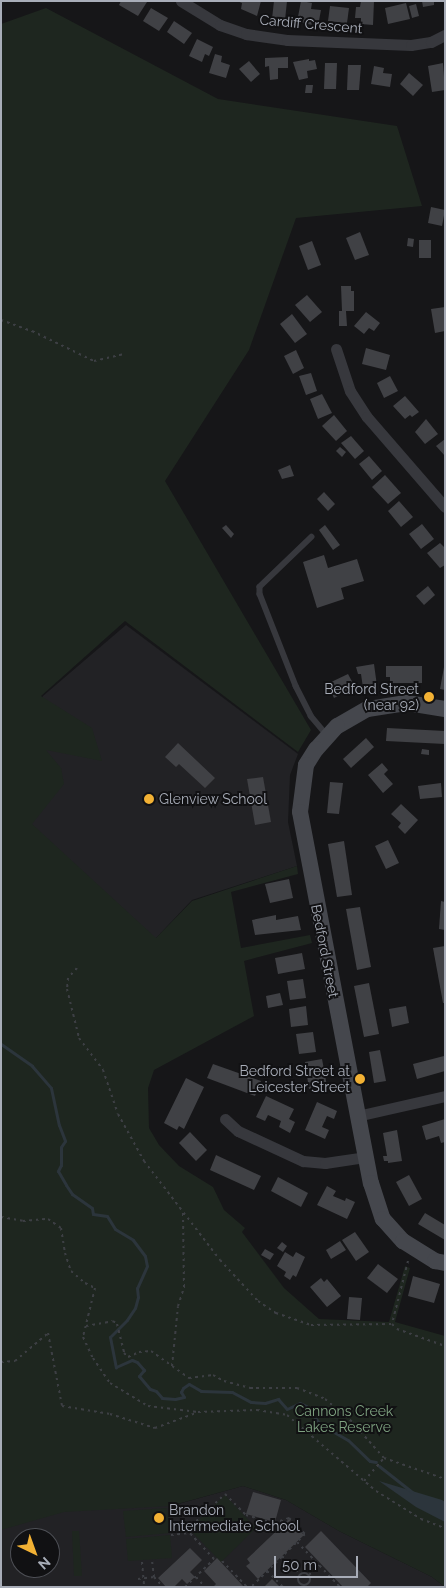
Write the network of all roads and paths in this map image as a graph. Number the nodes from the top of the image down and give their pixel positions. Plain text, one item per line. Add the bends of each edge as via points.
1 (186, 3) edge
2 (445, 35) edge
3 (1, 320) edge
4 (336, 348) dead end
5 (125, 354) dead end
6 (445, 507) edge
7 (312, 537) dead end
8 (445, 710) edge
9 (327, 736) junction
10 (77, 968) dead end
11 (445, 1096) edge
12 (357, 1116) junction
13 (225, 1119) dead end
14 (365, 1156) junction
15 (183, 1213) junction
16 (1, 1217) edge
17 (412, 1247) junction
18 (445, 1263) edge
19 (392, 1324) junction
20 (86, 1327) junction
21 (445, 1346) edge
22 (1, 1362) edge
23 (172, 1367) junction
24 (198, 1412) junction
25 (384, 1458) junction
26 (445, 1480) edge
27 (364, 1481) junction
28 (445, 1528) edge
29 (189, 1533) junction
30 (171, 1535) dead end
31 (297, 1542) junction
32 (282, 1556) junction
33 (152, 1561) dead end
34 (222, 1561) dead end
35 (142, 1562) dead end
36 (319, 1565) junction
37 (267, 1571) junction
38 (300, 1575) junction
39 (309, 1575) junction
40 (154, 1577) junction
41 (196, 1577) junction
42 (144, 1578) junction
43 (138, 1579) dead end
44 (300, 1584) junction
45 (309, 1584) junction
46 (144, 1587) edge
47 (163, 1587) edge
48 (185, 1587) edge
49 (205, 1587) edge
50 (247, 1587) edge
51 (251, 1587) edge
52 (283, 1587) edge
53 (296, 1587) edge
54 (312, 1587) edge
55 (340, 1587) edge

1 - 2 street, Cardiff Crescent via 220,25 246,34 287,40 411,45 431,42
3 - 5 path via 94,361
4 - 6 street via 350,391 367,417
7 - 9 lane via 260,587 260,594 293,679 311,716
8 - 9 street, Bedford Street via 406,703 367,709 351,716
9 - 12 street, Bedford Street via 306,765 300,812
10 - 15 path via 68,978 67,989 78,1038 103,1070 118,1114 144,1161
11 - 12 street
12 - 14 street, Bedford Street
13 - 14 street via 238,1131 303,1161 325,1163
14 - 17 street, Bedford Street via 383,1219
15 - 19 path via 258,1301 276,1313 311,1325
15 - 23 path via 184,1288 178,1306
16 - 20 path via 48,1219 61,1228 71,1270 84,1283 95,1288
17 - 18 street, Bedford Street via 435,1261
17 - 19 path
19 - 21 path
20 - 23 path via 113,1322 117,1324 124,1353 128,1357 151,1351
20 - 24 path via 83,1337 110,1383 148,1406
22 - 24 path via 15,1361 48,1333 62,1406 110,1414 155,1428
23 - 25 path via 189,1378 213,1375 250,1388 297,1388 325,1399 352,1422
24 - 27 path via 258,1410 287,1415
25 - 26 path
25 - 27 path
27 - 28 path via 421,1519
29 - 30 path
29 - 31 path via 187,1530 225,1494 246,1515 274,1524 289,1518 305,1534
29 - 41 path via 214,1559
31 - 32 path
31 - 36 path
32 - 37 path
32 - 38 path
33 - 40 path
34 - 50 path
35 - 42 path
36 - 39 path
36 - 55 path
37 - 51 path
37 - 52 path
38 - 39 path
38 - 44 path
39 - 45 path
40 - 42 path
40 - 47 path
41 - 48 path
41 - 49 path
42 - 43 path
42 - 46 path
44 - 45 path
44 - 53 path
45 - 54 path

